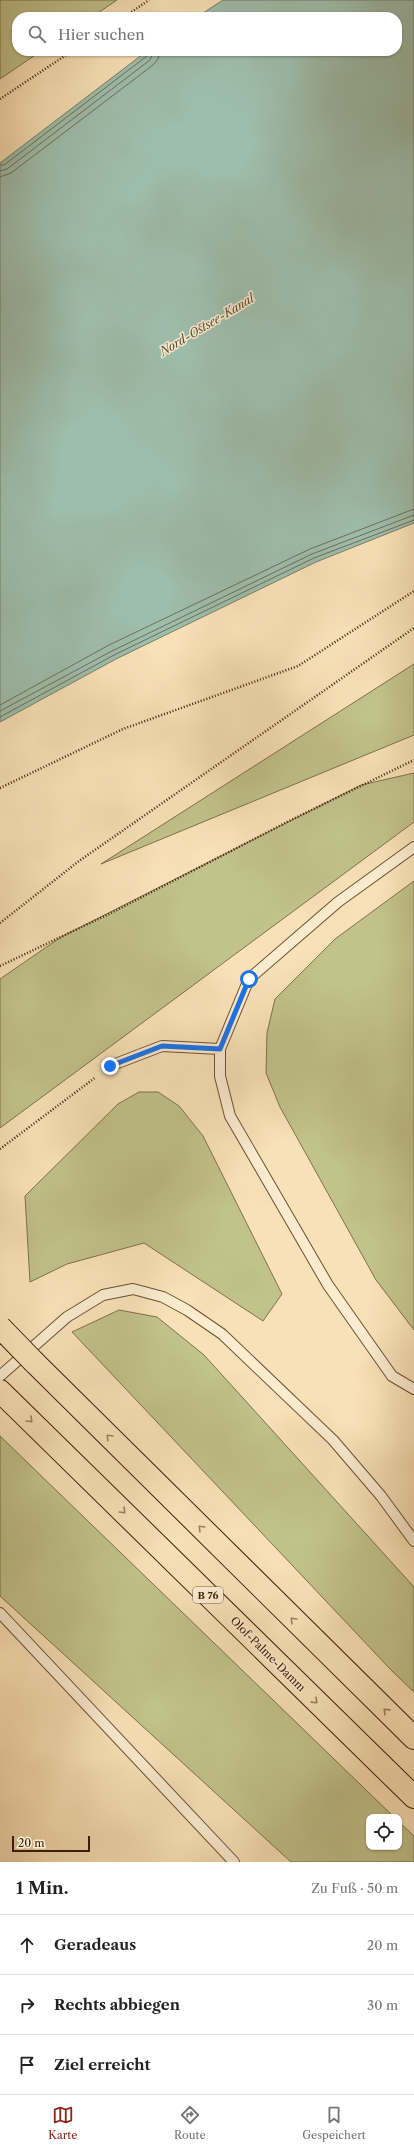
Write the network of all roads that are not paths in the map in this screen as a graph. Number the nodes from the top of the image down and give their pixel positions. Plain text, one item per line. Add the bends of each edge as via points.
1 (414, 847) edge
2 (220, 1049) junction
3 (110, 1066) road end
4 (0, 1327) edge
5 (1, 1386) edge
6 (414, 1389) edge
7 (414, 1541) edge
8 (0, 1613) edge
9 (414, 1738) edge
10 (414, 1798) edge
11 (234, 1862) edge

1 - 2 lane via 338,902 249,979
2 - 3 lane via 162,1046
2 - 6 lane via 220,1076 230,1116 328,1285 392,1376
9 -> 4 highway, bridge
5 - 7 lane via 67,1316 103,1295 133,1289 163,1297 222,1334 333,1440 381,1496
5 -> 10 highway, Olof-Palme-Damm / B 76
8 - 11 lane

